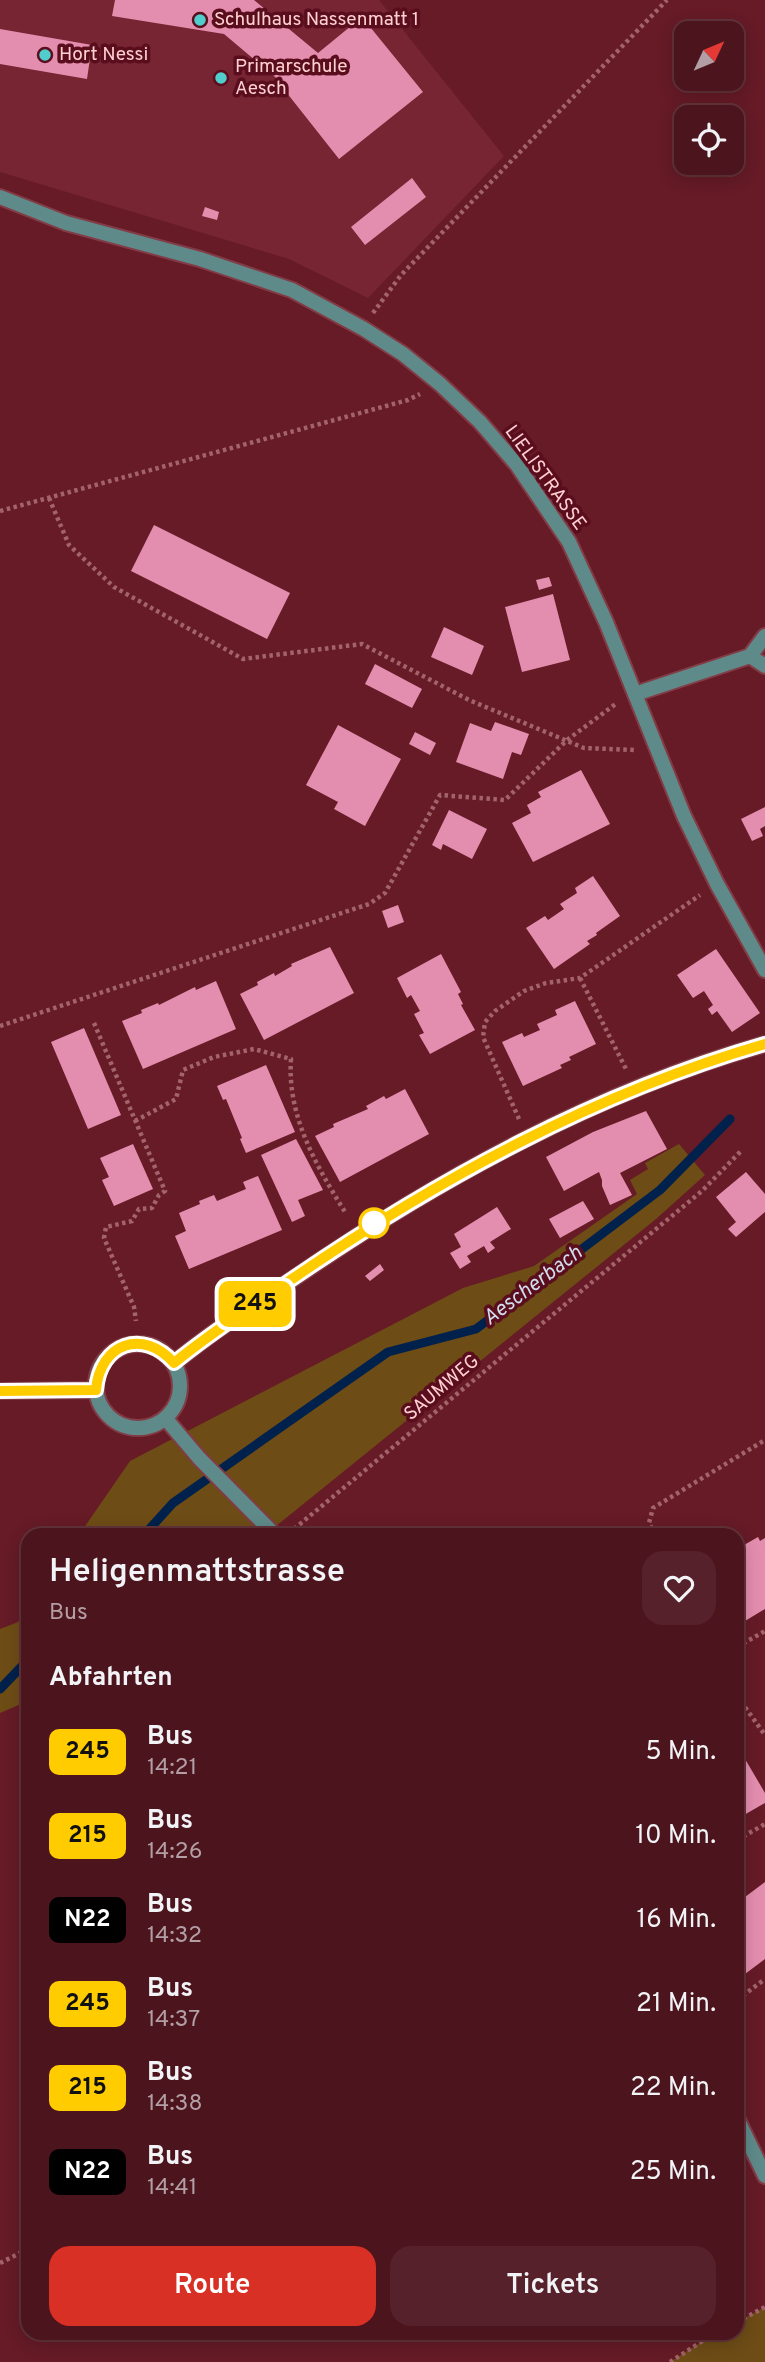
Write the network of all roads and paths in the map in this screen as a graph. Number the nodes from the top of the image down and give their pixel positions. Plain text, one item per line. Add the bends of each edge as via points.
1 (667, 0) edge
2 (0, 197) edge
3 (374, 313) dead end
4 (440, 384) junction
5 (49, 498) junction
6 (0, 512) edge
7 (765, 636) edge
8 (750, 656) junction
9 (765, 666) edge
10 (635, 694) junction
11 (567, 740) junction
12 (657, 751) junction
13 (717, 884) junction
14 (765, 970) edge
15 (580, 978) junction
16 (94, 1023) dead end
17 (0, 1026) edge
18 (765, 1044) edge
19 (630, 1076) dead end
20 (135, 1121) junction
21 (522, 1125) dead end
22 (742, 1150) dead end
23 (345, 1212) dead end
24 (136, 1321) dead end
25 (174, 1363) junction
26 (96, 1390) junction
27 (0, 1391) edge
28 (166, 1419) junction
29 (765, 1440) edge
30 (268, 1528) edge
31 (293, 1528) edge
32 (651, 1528) edge
33 (765, 1631) edge
34 (744, 1643) edge
35 (744, 1706) edge
36 (765, 1735) edge
37 (765, 1824) edge
38 (744, 1836) edge
39 (765, 1979) edge
40 (744, 1995) edge
41 (744, 2132) edge
42 (765, 2176) edge
43 (21, 2252) edge
44 (0, 2263) edge
45 (765, 2307) edge
46 (744, 2318) edge
47 (704, 2340) edge
48 (670, 2362) edge

1 - 3 path via 401,275
2 - 4 street, LIELISTRASSE via 66,223 200,259 292,290 364,329
4 - 5 path via 408,400
4 - 10 street, LIELISTRASSE via 517,465 569,542
5 - 6 path
5 - 11 path via 69,545 114,587 243,659 362,644 469,701
7 - 8 street
8 - 9 street
8 - 10 street
10 - 11 path via 611,706
10 - 12 street, LIELISTRASSE
11 - 12 path via 584,748
11 - 17 path via 505,800 440,795 385,893 369,904
12 - 13 street, LIELISTRASSE
13 - 14 street, LIELISTRASSE
13 - 15 path
15 - 19 path
15 - 21 path via 524,991 485,1022 483,1037
16 - 20 path
18 - 25 street via 620,1094 515,1144 374,1223 209,1334
20 - 23 path via 176,1099 183,1070 214,1057 254,1049 292,1059 294,1112 320,1171
20 - 24 path via 165,1191 152,1208 139,1209 132,1221 106,1227 104,1238
22 - 31 path, SAUMWEG via 702,1191
25 - 26 street via 152,1346 125,1345 102,1362
25 - 28 street via 181,1386
26 - 27 street
26 - 28 street via 106,1414 128,1427 155,1426
28 - 30 street
29 - 32 path via 653,1508
33 - 34 path
35 - 36 path
37 - 38 path
39 - 40 path
41 - 42 street
43 - 44 path
45 - 46 path
47 - 48 path

